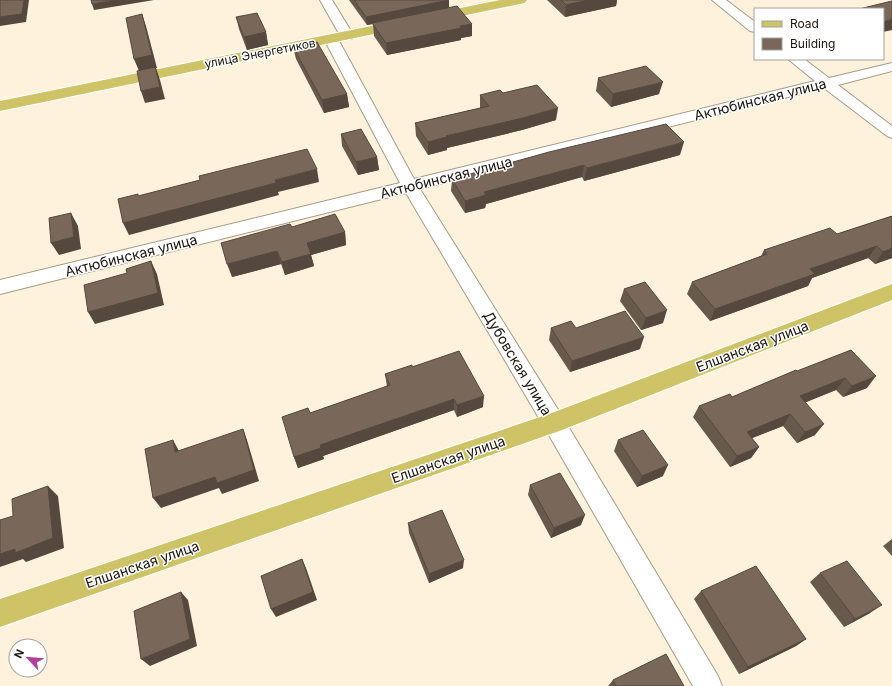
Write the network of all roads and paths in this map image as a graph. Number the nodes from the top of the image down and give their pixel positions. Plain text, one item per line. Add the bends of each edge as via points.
1 (326, 0) edge
2 (520, 0) edge
3 (718, 0) edge
4 (754, 27) edge
5 (339, 37) junction
6 (796, 60) edge
7 (892, 67) edge
8 (826, 82) junction
9 (0, 106) edge
10 (892, 134) edge
11 (410, 186) junction
12 (0, 287) edge
13 (892, 292) edge
14 (554, 423) junction
15 (0, 613) edge
16 (708, 686) edge

1 - 5 street, Дубовская улица
2 - 5 main road, улица Энергетиков
3 - 4 street
5 - 9 main road, улица Энергетиков
5 - 11 street, Дубовская улица
6 - 8 street
7 - 8 street, Актюбинская улица
8 - 10 street
8 - 11 street, Актюбинская улица
11 - 12 street, Актюбинская улица
11 - 14 street, Дубовская улица
13 - 14 main road, Елшанская улица
14 - 15 main road, Елшанская улица
14 - 16 street, Дубовская улица

